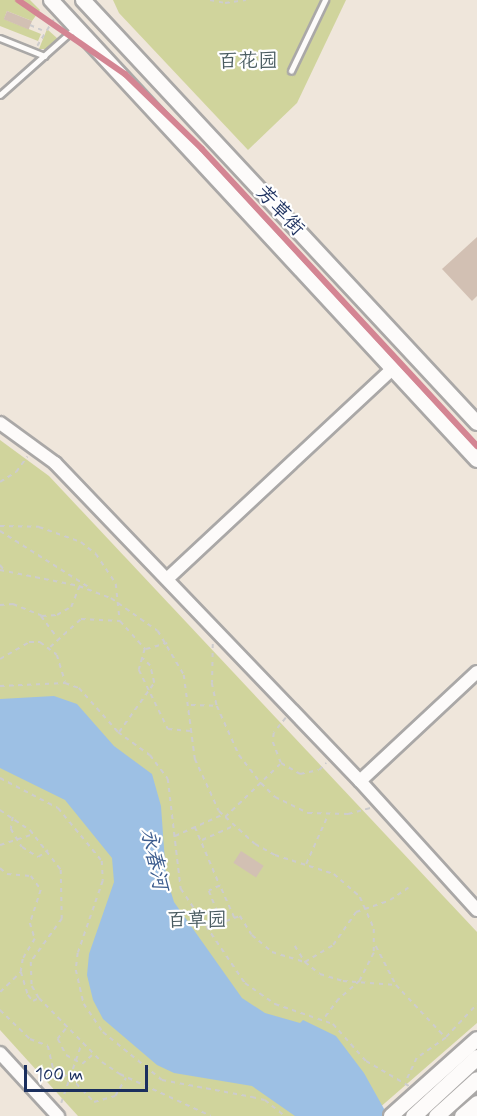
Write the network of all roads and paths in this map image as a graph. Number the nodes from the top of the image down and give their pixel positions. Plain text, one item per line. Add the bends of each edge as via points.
1 (51, 0) edge
2 (83, 0) edge
3 (210, 0) edge
4 (246, 0) edge
5 (325, 0) edge
6 (234, 1) edge
7 (53, 20) dead end
8 (105, 24) junction
9 (30, 25) dead end
10 (76, 27) junction
11 (43, 31) junction
12 (0, 38) edge
13 (88, 40) junction
14 (35, 52) junction
15 (45, 56) junction
16 (291, 71) dead end
17 (0, 95) edge
18 (391, 370) junction
19 (0, 423) edge
20 (477, 423) edge
21 (35, 446) junction
22 (477, 460) edge
23 (0, 482) edge
24 (0, 526) edge
25 (0, 531) edge
26 (0, 565) edge
27 (0, 570) edge
28 (6, 573) junction
29 (167, 579) junction
30 (79, 586) junction
31 (93, 591) junction
32 (120, 603) junction
33 (0, 605) edge
34 (39, 615) junction
35 (120, 621) junction
36 (217, 632) junction
37 (57, 637) junction
38 (167, 644) junction
39 (50, 647) junction
40 (145, 649) junction
41 (0, 659) edge
42 (143, 659) junction
43 (477, 672) edge
44 (65, 683) junction
45 (0, 686) edge
46 (148, 690) junction
47 (190, 705) junction
48 (217, 706) junction
49 (293, 711) junction
50 (190, 731) junction
51 (118, 732) junction
52 (335, 755) junction
53 (282, 763) junction
54 (0, 778) edge
55 (360, 781) junction
56 (261, 783) junction
57 (378, 801) junction
58 (0, 810) edge
59 (13, 816) junction
60 (224, 816) junction
61 (328, 816) junction
62 (233, 826) junction
63 (195, 827) junction
64 (34, 834) junction
65 (174, 836) junction
66 (16, 840) junction
67 (201, 841) junction
68 (0, 845) edge
69 (48, 850) junction
70 (306, 865) junction
71 (0, 868) edge
72 (220, 886) junction
73 (408, 888) dead end
74 (366, 906) junction
75 (477, 910) edge
76 (234, 918) junction
77 (222, 922) junction
78 (208, 929) junction
79 (375, 944) junction
80 (295, 946) dead end
81 (305, 962) junction
82 (21, 972) junction
83 (360, 981) junction
84 (396, 985) junction
85 (0, 992) edge
86 (39, 998) junction
87 (477, 1004) edge
88 (0, 1010) edge
89 (323, 1020) junction
90 (67, 1029) junction
91 (446, 1038) junction
92 (477, 1039) edge
93 (82, 1043) junction
94 (0, 1053) edge
95 (93, 1054) junction
96 (477, 1057) edge
97 (75, 1062) junction
98 (477, 1071) edge
99 (70, 1077) junction
100 (126, 1078) junction
101 (477, 1079) edge
102 (406, 1083) junction
103 (409, 1086) dead end
104 (61, 1103) dead end
105 (477, 1103) edge
106 (395, 1113) edge
107 (58, 1116) edge
108 (211, 1116) edge
109 (285, 1116) edge
110 (413, 1116) edge
111 (428, 1116) edge
112 (436, 1116) edge
113 (462, 1116) edge

1 - 10 main road, 芳草街
2 - 8 main road, 芳草街
3 - 6 path
4 - 6 path
5 - 16 lane
7 - 11 path
8 - 13 main road
8 - 20 main road, 芳草街
9 - 11 path
10 - 13 main road, 芳草街
10 - 15 lane
11 - 14 path
12 - 14 lane
13 - 18 main road, 芳草街
14 - 15 lane
15 - 17 lane
18 - 22 main road, 芳草街
18 - 29 street
19 - 21 street
21 - 23 path via 16,472
21 - 29 street
24 - 32 path via 39,527 81,542 108,570
25 - 31 path
26 - 28 path
27 - 28 path
28 - 30 path
29 - 36 street
30 - 31 path
30 - 34 path via 76,600 65,612 49,617
31 - 32 path
32 - 35 path
32 - 38 path via 158,631
33 - 34 path via 23,606
34 - 37 path
35 - 37 path via 81,619
35 - 40 path
36 - 48 path via 211,650
36 - 49 street
37 - 39 path
38 - 40 path
38 - 47 path via 184,675
39 - 41 path via 29,642
39 - 44 path via 63,665
40 - 42 path
42 - 46 path via 139,670
42 - 46 path via 150,666 154,683
43 - 55 street
44 - 45 path
44 - 51 path via 84,692
46 - 50 path via 168,729
46 - 51 path
47 - 48 path
47 - 50 path
48 - 56 path via 239,755
49 - 52 street
49 - 53 path via 274,733 274,751
50 - 60 path via 205,787
51 - 65 path via 150,755 168,779
52 - 53 path via 310,773 300,774
52 - 55 street
53 - 56 path
54 - 109 path via 58,808 102,861 103,881 76,970 84,1004 103,1032 162,1080 252,1096 265,1100
55 - 57 street
56 - 60 path
56 - 61 path via 291,806
57 - 61 path via 368,811
57 - 75 street
58 - 59 path
59 - 64 path
59 - 66 path via 10,829
60 - 62 path
60 - 63 path
61 - 70 path
62 - 67 path
62 - 70 path via 275,855
63 - 65 path
63 - 67 path
64 - 66 path
64 - 69 path
65 - 78 path via 181,890
66 - 68 path
66 - 69 path via 38,857
67 - 72 path
69 - 86 path via 61,870 64,903 58,930 31,962 31,980
70 - 74 path via 334,874
71 - 82 path via 7,874 31,876 41,890 30,922 35,939 23,959
72 - 76 path
72 - 77 path via 209,891
73 - 74 path via 390,900
74 - 79 path
74 - 81 path via 351,917 333,945
76 - 77 path
76 - 81 path via 240,916 252,935 272,952
77 - 78 path
78 - 89 path via 257,994
79 - 83 path
79 - 84 path
80 - 81 path
81 - 83 path via 332,979
82 - 85 path
82 - 86 path via 28,995 33,1001
83 - 84 path
83 - 89 path
84 - 91 path
86 - 90 path
87 - 91 path
88 - 99 path via 30,1039 48,1046 54,1071
89 - 102 path via 345,1034 366,1061 396,1081
90 - 93 path
90 - 97 path via 58,1039
91 - 102 path via 417,1058
92 - 106 main road
93 - 95 path
93 - 97 path
94 - 107 street
95 - 97 path via 82,1064
95 - 100 path
96 - 110 main road
97 - 99 path
98 - 111 main road
99 - 100 path via 94,1102 115,1096
99 - 104 path
100 - 108 path
101 - 112 main road
102 - 103 path
105 - 113 main road

